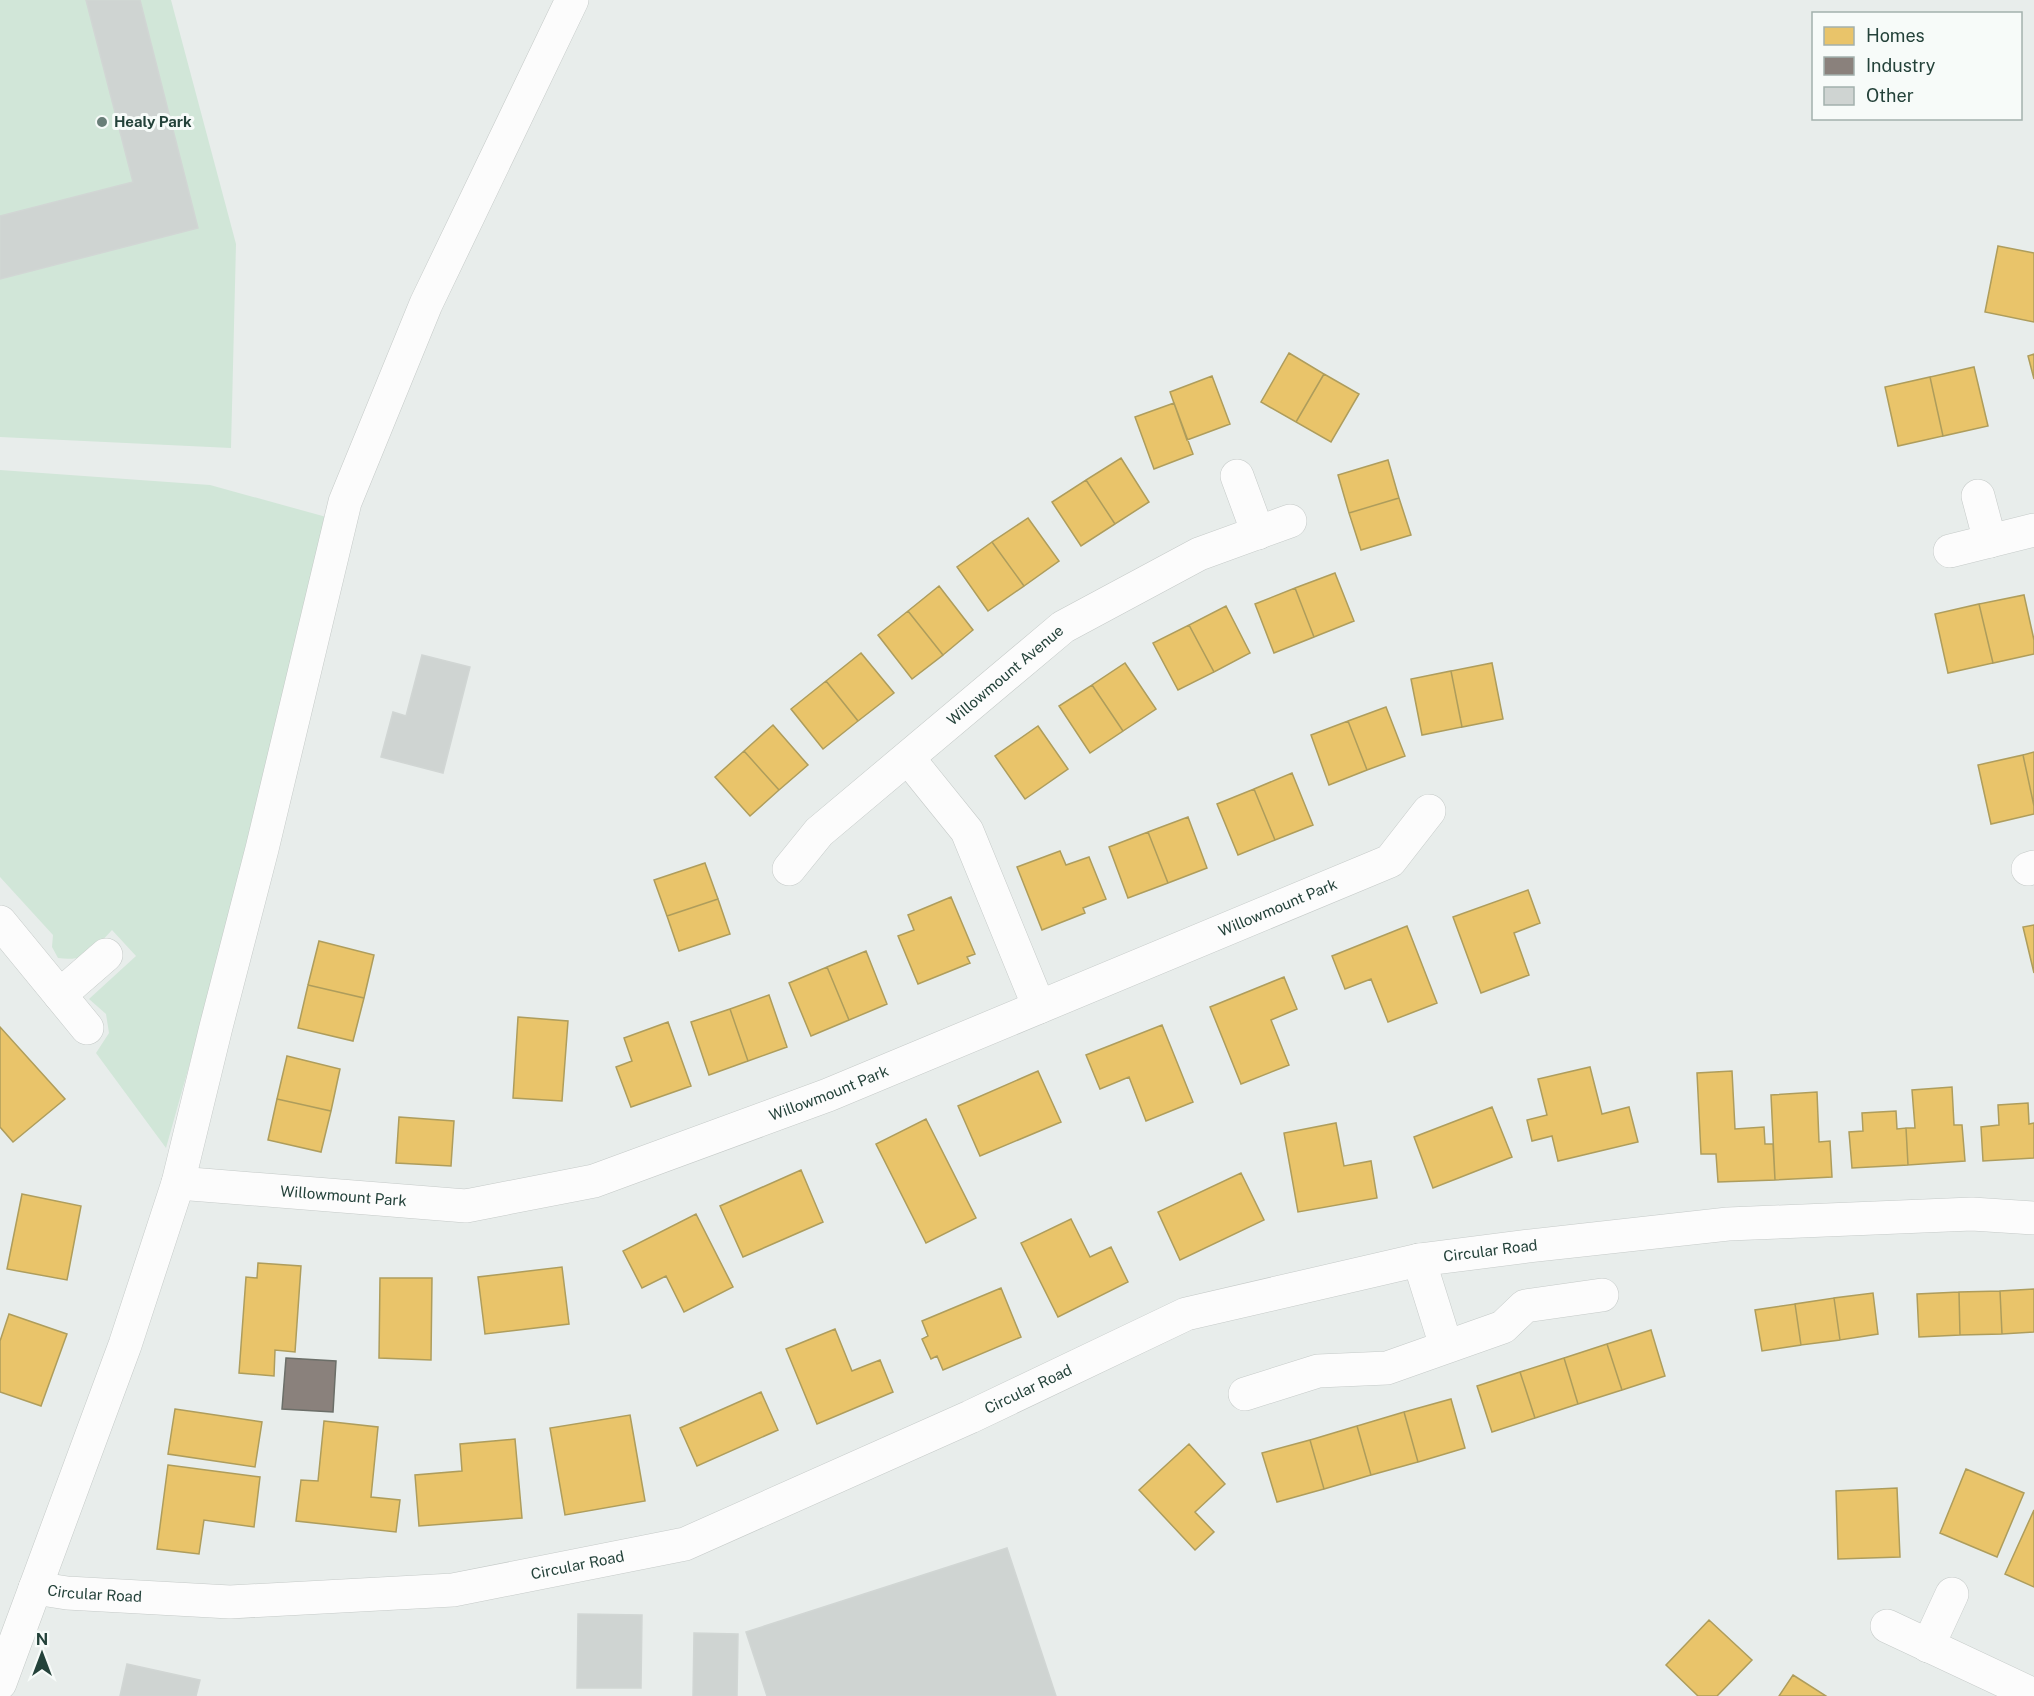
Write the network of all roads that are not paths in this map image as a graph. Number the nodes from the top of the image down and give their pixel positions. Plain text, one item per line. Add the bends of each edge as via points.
1 (572, 0) edge
2 (1237, 476) dead end
3 (1978, 495) dead end
4 (1290, 521) dead end
5 (2034, 530) edge
6 (1258, 533) junction
7 (1990, 542) junction
8 (1950, 552) dead end
9 (908, 758) junction
10 (1429, 811) dead end
11 (789, 869) dead end
12 (0, 922) edge
13 (106, 955) dead end
14 (60, 995) junction
15 (1039, 1006) junction
16 (87, 1028) dead end
17 (178, 1183) junction
18 (2034, 1218) edge
19 (1419, 1260) junction
20 (1602, 1295) dead end
21 (1446, 1346) junction
22 (1245, 1394) dead end
23 (35, 1588) junction
24 (1952, 1594) dead end
25 (1887, 1626) dead end
26 (1928, 1646) junction
27 (0, 1683) edge
28 (2034, 1695) edge

1 - 17 street via 426,304 345,501
2 - 6 street
3 - 7 street
4 - 6 street, Willowmount Avenue
5 - 7 street
6 - 9 street, Willowmount Avenue via 1199,554 1063,627
7 - 8 street
9 - 11 street, Willowmount Avenue via 819,832
9 - 15 street via 967,831
10 - 15 street, Willowmount Park via 1390,861
12 - 14 street
13 - 14 street
14 - 16 street
15 - 17 street, Willowmount Park via 828,1095 582,1184 466,1206
17 - 23 street via 125,1345
18 - 19 street, Circular Road via 1972,1214 1728,1224
19 - 21 street
19 - 23 street, Circular Road via 1186,1314 970,1417 685,1544 453,1590 230,1602
20 - 21 street via 1525,1306 1503,1327
21 - 22 street via 1387,1368 1318,1371
23 - 27 street
24 - 26 street
25 - 26 street
26 - 28 street

